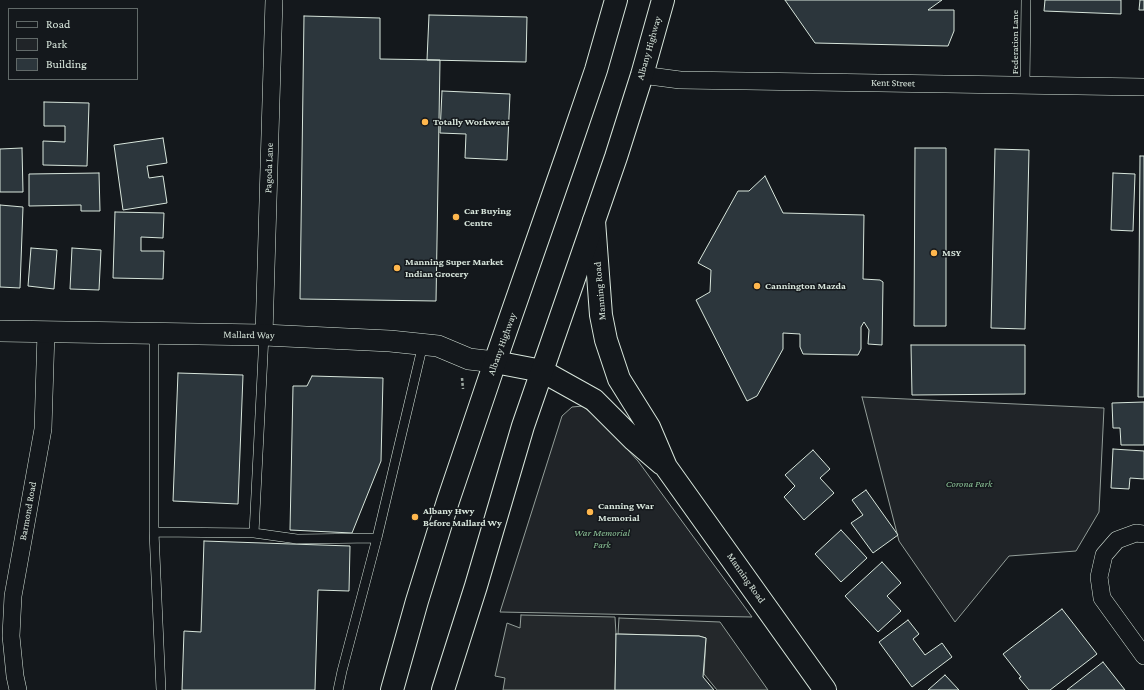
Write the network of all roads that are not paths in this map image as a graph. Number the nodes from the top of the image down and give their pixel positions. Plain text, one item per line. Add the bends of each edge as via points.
1 (274, 0) edge
2 (616, 0) edge
3 (663, 0) edge
4 (1026, 0) edge
5 (642, 75) junction
6 (1026, 85) junction
7 (1144, 87) edge
8 (594, 221) junction
9 (0, 331) edge
10 (46, 332) junction
11 (154, 333) junction
12 (264, 335) junction
13 (431, 345) junction
14 (495, 362) junction
15 (542, 371) junction
16 (666, 467) junction
17 (154, 532) junction
18 (254, 533) junction
19 (1144, 534) edge
20 (377, 538) junction
21 (1144, 656) edge
22 (18, 690) edge
23 (161, 690) edge
24 (338, 690) edge
25 (392, 690) edge
26 (443, 690) edge
27 (825, 690) edge

1 - 12 street, Pagoda Lane
2 - 14 main road, Albany Highway via 570,148
3 - 5 main road, Albany Highway
4 - 6 lane, Federation Lane
5 - 6 street, Kent Street via 680,80
5 - 8 main road, Albany Highway
6 - 7 street, Kent Street
8 - 15 main road, Albany Highway
8 - 16 main road, Manning Road via 601,315 606,340 619,379 649,427
9 - 10 street, Mallard Way
10 - 11 street, Mallard Way
10 - 22 street, Barmond Road via 43,429 13,596 11,636
11 - 12 street, Mallard Way
11 - 17 lane
12 - 13 street, Mallard Way
12 - 18 lane
13 - 14 street, Mallard Way via 469,359
13 - 20 lane
14 - 15 main road, Manning Road
14 - 25 main road, Albany Highway via 446,508
15 - 16 main road, Manning Road via 594,400 634,440
15 - 26 main road, Albany Highway
16 - 27 main road, Manning Road
17 - 18 lane
17 - 23 lane
18 - 20 lane via 297,539
19 - 21 street via 1136,533 1117,540 1104,555 1099,577 1102,598
20 - 24 lane

